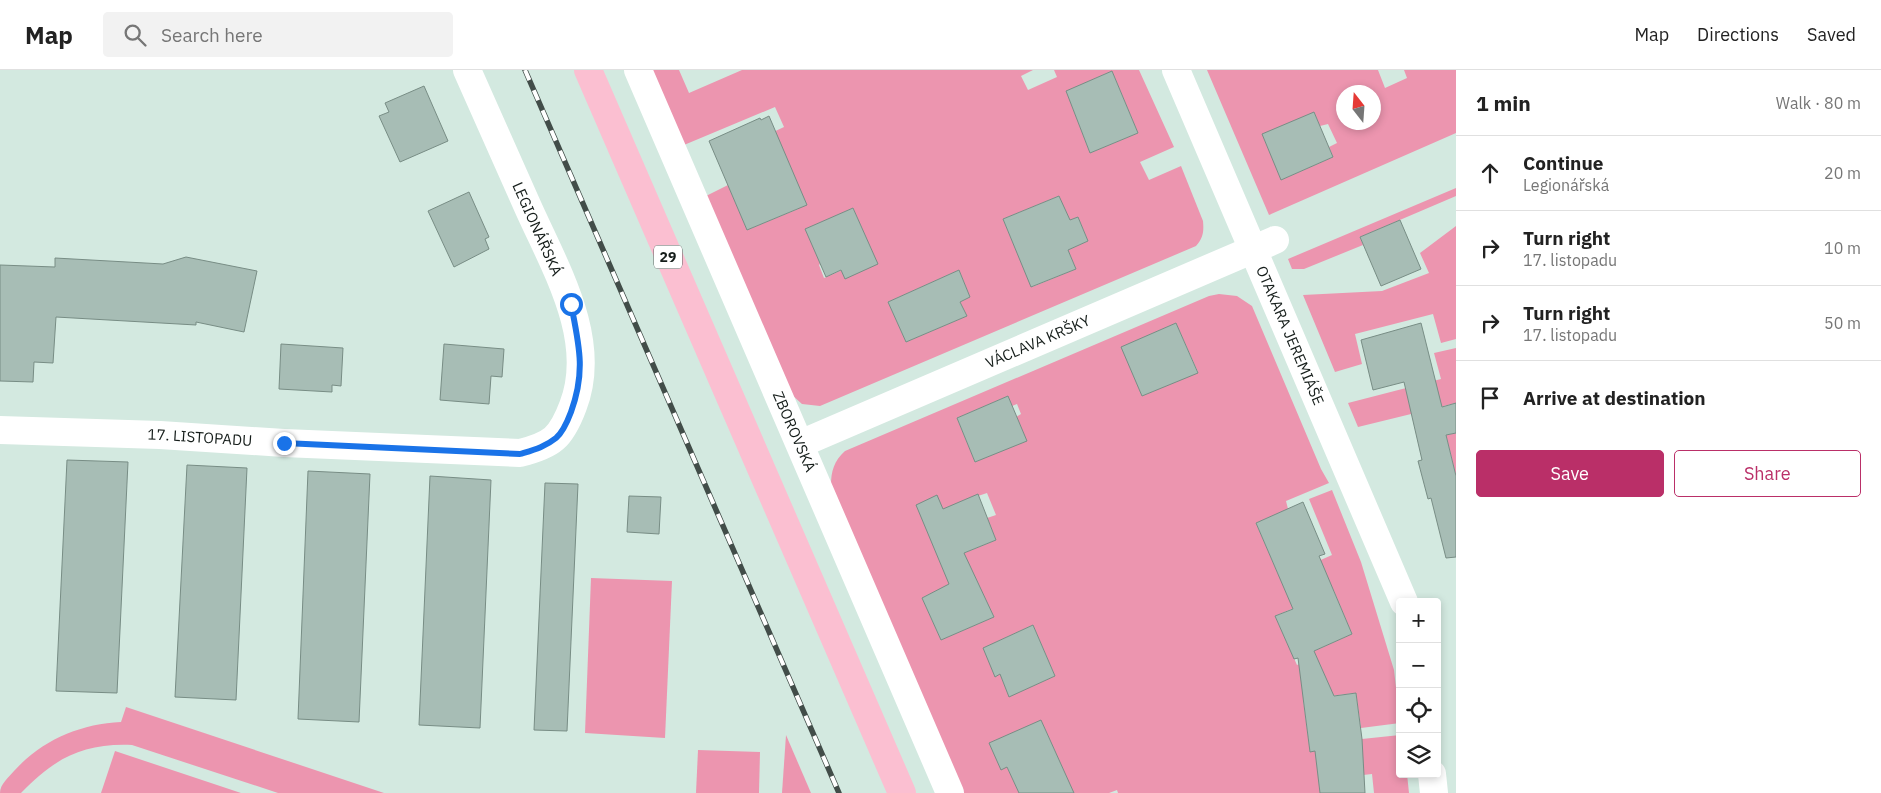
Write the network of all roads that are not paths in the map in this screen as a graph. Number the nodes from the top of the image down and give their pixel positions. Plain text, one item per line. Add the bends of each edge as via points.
1 (467, 70) edge
2 (588, 70) edge
3 (638, 70) edge
4 (1176, 70) edge
5 (1264, 245) junction
6 (567, 422) joint
7 (0, 430) edge
8 (800, 444) junction
9 (1402, 598) edge
10 (1432, 778) edge
11 (902, 793) edge
12 (950, 793) edge
13 (1434, 793) edge

1 - 6 street, LEGIONÁŘSKÁ via 571,304 581,351 579,392
2 - 11 main road, 29
3 - 8 street, ZBOROVSKÁ
4 - 5 street, OTAKARA JEREMIÁŠE
5 - 8 street, VÁCLAVA KRŠKY
5 - 9 street, OTAKARA JEREMIÁŠE
6 - 7 street, 17. LISTOPADU via 557,437 540,448 520,454
8 - 12 street, ZBOROVSKÁ
10 - 13 street

